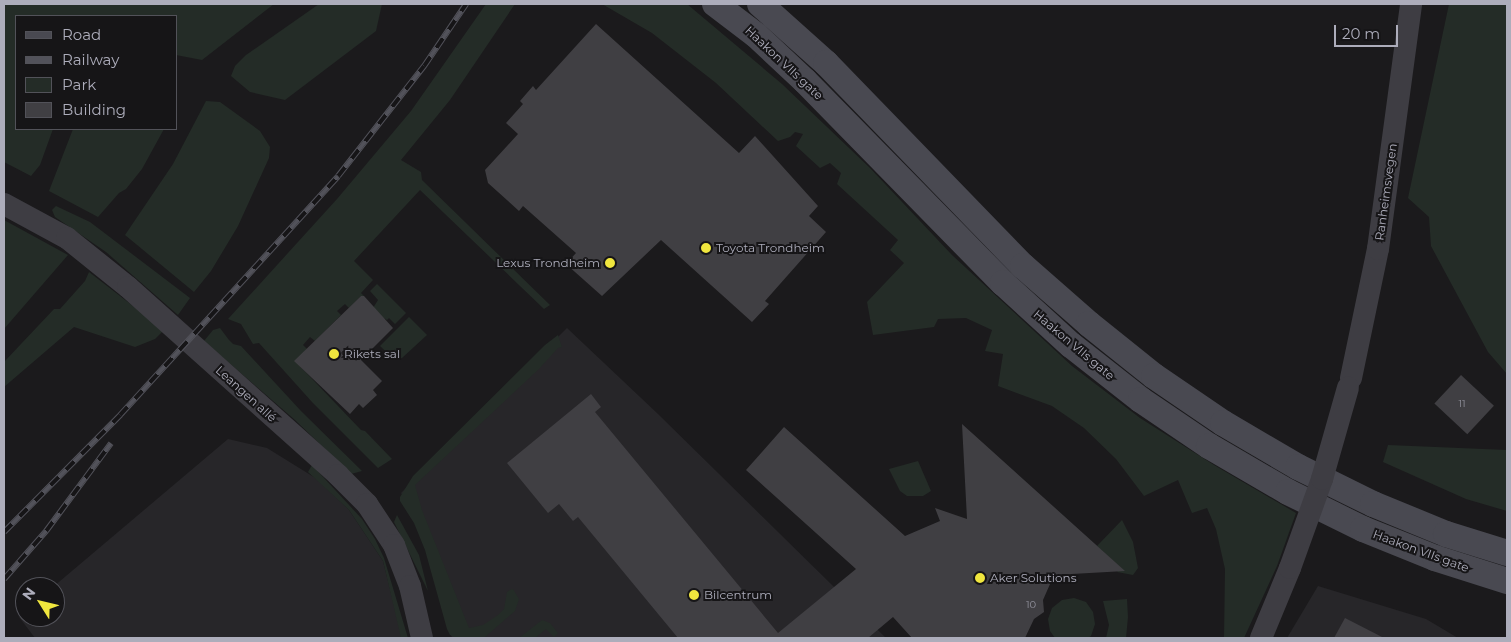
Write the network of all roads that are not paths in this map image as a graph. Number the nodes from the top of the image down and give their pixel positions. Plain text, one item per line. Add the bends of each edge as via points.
1 (714, 4) edge
2 (760, 4) edge
3 (1411, 4) edge
4 (4, 204) edge
5 (1507, 553) edge
6 (1507, 581) edge
7 (422, 638) edge
8 (1261, 638) edge

1 - 6 main road, Haakon VIIs gate via 756,35 805,81 1003,283 1071,345 1140,400 1209,446 1288,492 1435,558
2 - 5 main road, Haakon VIIs gate via 826,63 1024,266 1154,376 1223,423 1298,467 1373,504 1446,534
3 - 8 street, Ranheimsvegen, bridge via 1378,249 1349,383 1322,479
4 - 7 street, Leangen allé via 67,238 128,287 367,504 394,545 410,586

